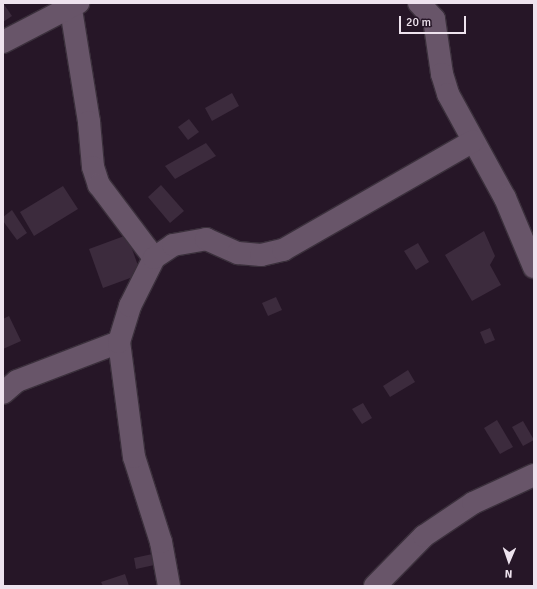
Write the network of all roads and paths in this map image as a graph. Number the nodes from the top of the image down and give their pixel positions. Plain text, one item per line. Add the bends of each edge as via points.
1 (419, 3) edge
2 (72, 5) edge
3 (3, 42) edge
4 (473, 141) junction
5 (154, 258) junction
6 (534, 267) edge
7 (119, 342) junction
8 (3, 393) edge
9 (534, 475) edge
10 (170, 586) edge
11 (376, 586) edge

1 - 4 street via 434,19 442,74 448,94
2 - 3 street
2 - 5 street via 90,122 94,167 99,185
4 - 5 street via 283,250 261,255 238,253 206,239 173,244
4 - 6 street via 505,198
5 - 7 street via 130,306
7 - 8 street via 17,381
7 - 10 street via 134,457 161,542
9 - 11 street via 473,503 424,536

